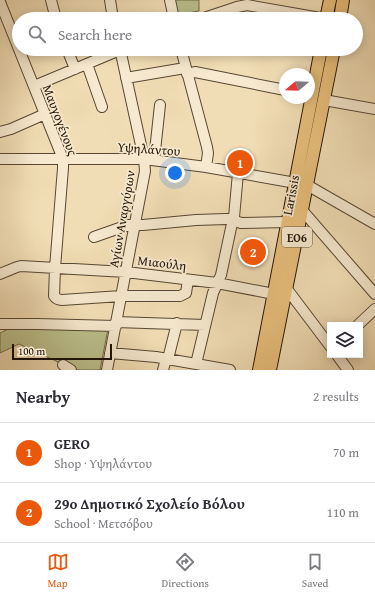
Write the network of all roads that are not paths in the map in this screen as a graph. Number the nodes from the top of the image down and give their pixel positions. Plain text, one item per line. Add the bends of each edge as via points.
1 (51, 0) edge
2 (110, 0) edge
3 (170, 0) edge
4 (330, 0) edge
5 (343, 0) edge
6 (0, 2) edge
7 (236, 4) edge
8 (54, 12) edge
9 (113, 12) edge
10 (173, 12) edge
11 (217, 12) edge
12 (286, 12) edge
13 (327, 12) edge
14 (341, 12) edge
15 (4, 24) edge
16 (12, 41) edge
17 (19, 56) edge
18 (70, 56) edge
19 (106, 56) edge
20 (121, 56) edge
21 (183, 56) edge
22 (318, 56) edge
23 (333, 56) edge
24 (87, 64) junction
25 (75, 69) junction
26 (186, 71) junction
27 (315, 72) edge
28 (126, 78) junction
29 (34, 86) junction
30 (279, 89) edge
31 (324, 100) junction
32 (308, 104) edge
33 (160, 105) dead end
34 (102, 107) dead end
35 (375, 110) edge
36 (46, 114) junction
37 (0, 132) edge
38 (0, 159) edge
39 (63, 159) junction
40 (149, 160) junction
41 (206, 167) junction
42 (238, 173) junction
43 (295, 183) junction
44 (307, 184) junction
45 (302, 210) junction
46 (233, 220) junction
47 (287, 222) junction
48 (375, 224) edge
49 (135, 225) junction
50 (94, 237) dead end
51 (55, 268) junction
52 (126, 272) junction
53 (0, 274) edge
54 (188, 280) junction
55 (217, 283) junction
56 (287, 289) junction
57 (274, 294) junction
58 (375, 294) edge
59 (121, 296) junction
60 (375, 309) edge
61 (361, 322) edge
62 (177, 323) junction
63 (0, 324) edge
64 (116, 324) junction
65 (205, 325) junction
66 (327, 342) edge
67 (110, 354) junction
68 (339, 358) edge
69 (167, 359) junction
70 (196, 364) junction
71 (107, 370) edge
72 (163, 370) edge
73 (230, 370) edge
74 (259, 370) edge
75 (270, 370) edge
76 (348, 370) edge

1 - 8 street
2 - 9 street
3 - 10 street
4 - 13 main road
5 - 14 main road
6 - 15 street, Μαυγογένους
7 - 11 street
7 - 12 street
15 - 16 street, Μαυγογένους
17 - 29 street, Μαυγογένους
18 - 25 street
19 - 24 street
20 - 28 street, Αγίων Αναργύρων
21 - 26 street
22 - 27 main road, Larissis / ΕΟ6
23 - 31 main road, Larissis / ΕΟ6
24 - 25 street
24 - 34 street
25 - 29 street
26 - 28 street
26 - 30 street
26 - 41 street via 207,147
28 - 40 street, Αγίων Αναργύρων
29 - 36 street, Μαυγογένους
31 - 35 street
31 - 44 main road, Larissis / ΕΟ6
32 - 43 main road, Larissis / ΕΟ6
33 - 40 street
36 - 37 street
36 - 39 street, Μαυγογένους
38 - 39 street, Υψηλάντου
39 - 40 street, Υψηλάντου
39 - 51 street, Μαυγογένους
40 - 41 street, Υψηλάντου
40 - 49 street, Αγίων Αναργύρων
41 - 42 street, Υψηλάντου
42 - 43 street, Υψηλάντου
42 - 46 street
43 - 44 street, Υψηλάντου
43 - 47 main road, Larissis / ΕΟ6
44 - 45 main road, Larissis / ΕΟ6
44 - 48 street
45 - 56 main road, Larissis / ΕΟ6
45 - 58 street
46 - 47 street via 241,223
46 - 49 street via 226,218
46 - 55 street
47 - 57 main road, Larissis / ΕΟ6
49 - 50 street via 126,225
49 - 52 street, Αγίων Αναργύρων
51 - 52 street, Μιαούλη
51 - 53 street, Μιαούλη via 19,266
51 - 59 street, Μαυγογένους via 54,296 57,299
52 - 54 street, Μιαούλη
52 - 59 street, Αγίων Αναργύρων
54 - 55 street, Μιαούλη
54 - 59 street via 186,293 182,295
55 - 57 street, Μιαούλη
55 - 65 street
56 - 66 street
56 - 75 main road, Larissis / ΕΟ6
57 - 74 main road, Larissis / ΕΟ6
59 - 64 street, Αγίων Αναργύρων
60 - 61 street
62 - 64 street
62 - 65 street
62 - 69 street
63 - 64 street
64 - 67 street, Αγίων Αναργύρων
65 - 70 street
67 - 69 street
67 - 71 street, Αγίων Αναργύρων
68 - 76 street
69 - 70 street
69 - 72 street
70 - 73 street

